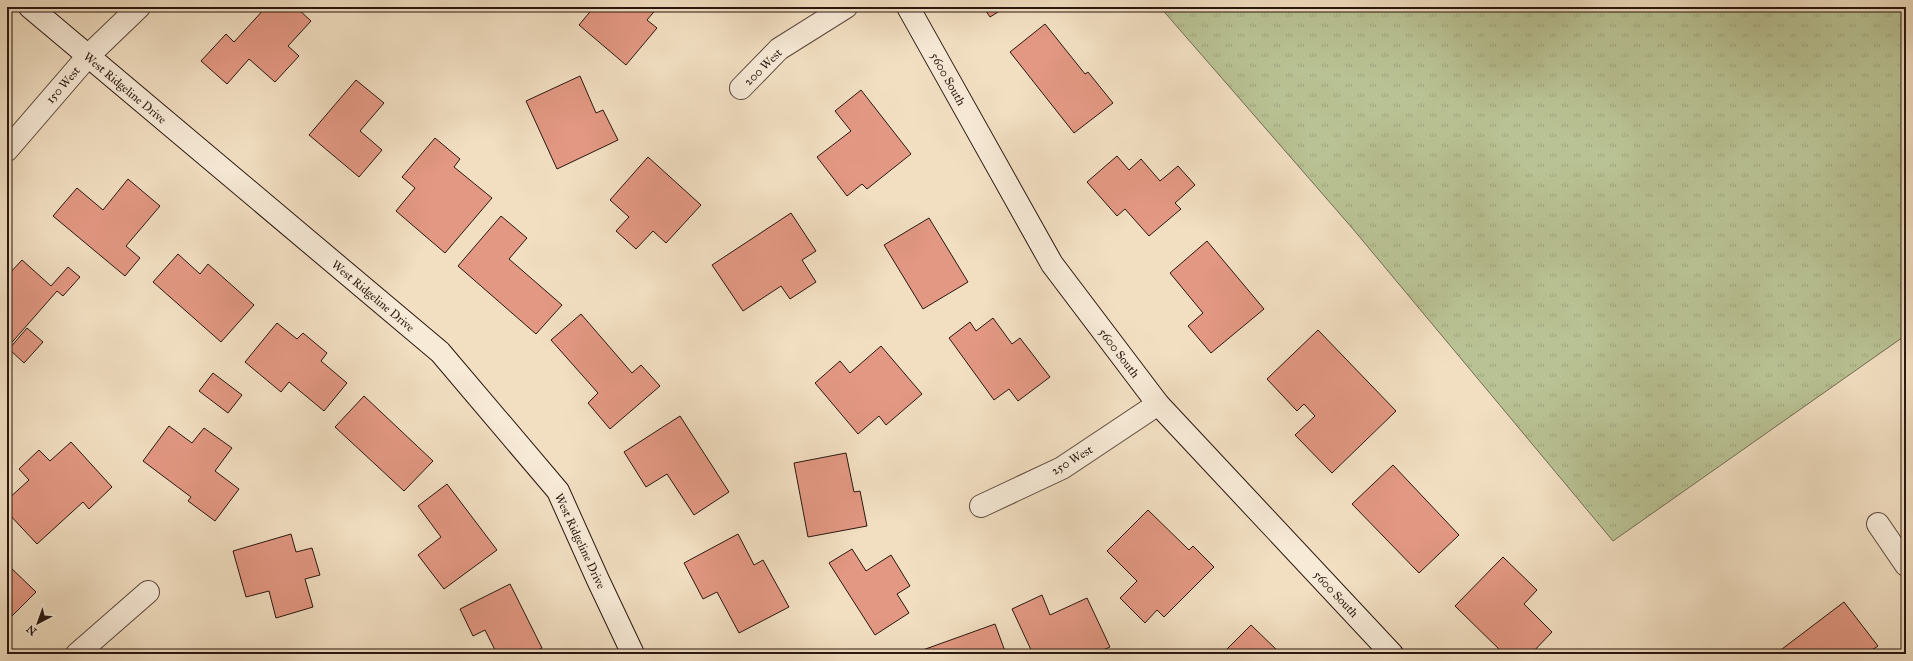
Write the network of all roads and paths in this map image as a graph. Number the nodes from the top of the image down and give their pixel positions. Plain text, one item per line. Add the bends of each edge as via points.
1 (30, 7) edge
2 (139, 7) edge
3 (846, 7) edge
4 (908, 7) edge
5 (88, 56) junction
6 (741, 88) dead end
7 (7, 150) edge
8 (1158, 404) junction
9 (981, 506) dead end
10 (1878, 524) dead end
11 (1906, 565) edge
12 (148, 592) dead end
13 (77, 654) edge
14 (633, 654) edge
15 (1392, 654) edge

1 - 5 street, West Ridgeline Drive
2 - 5 street, 150 West
3 - 6 street, 200 West via 779,49
4 - 8 street, 5600 South via 1052,264
5 - 7 street, 150 West
5 - 14 street, West Ridgeline Drive via 440,352 558,491
8 - 9 street, 250 West via 1062,468
8 - 15 street, 5600 South
10 - 11 street
12 - 13 street

